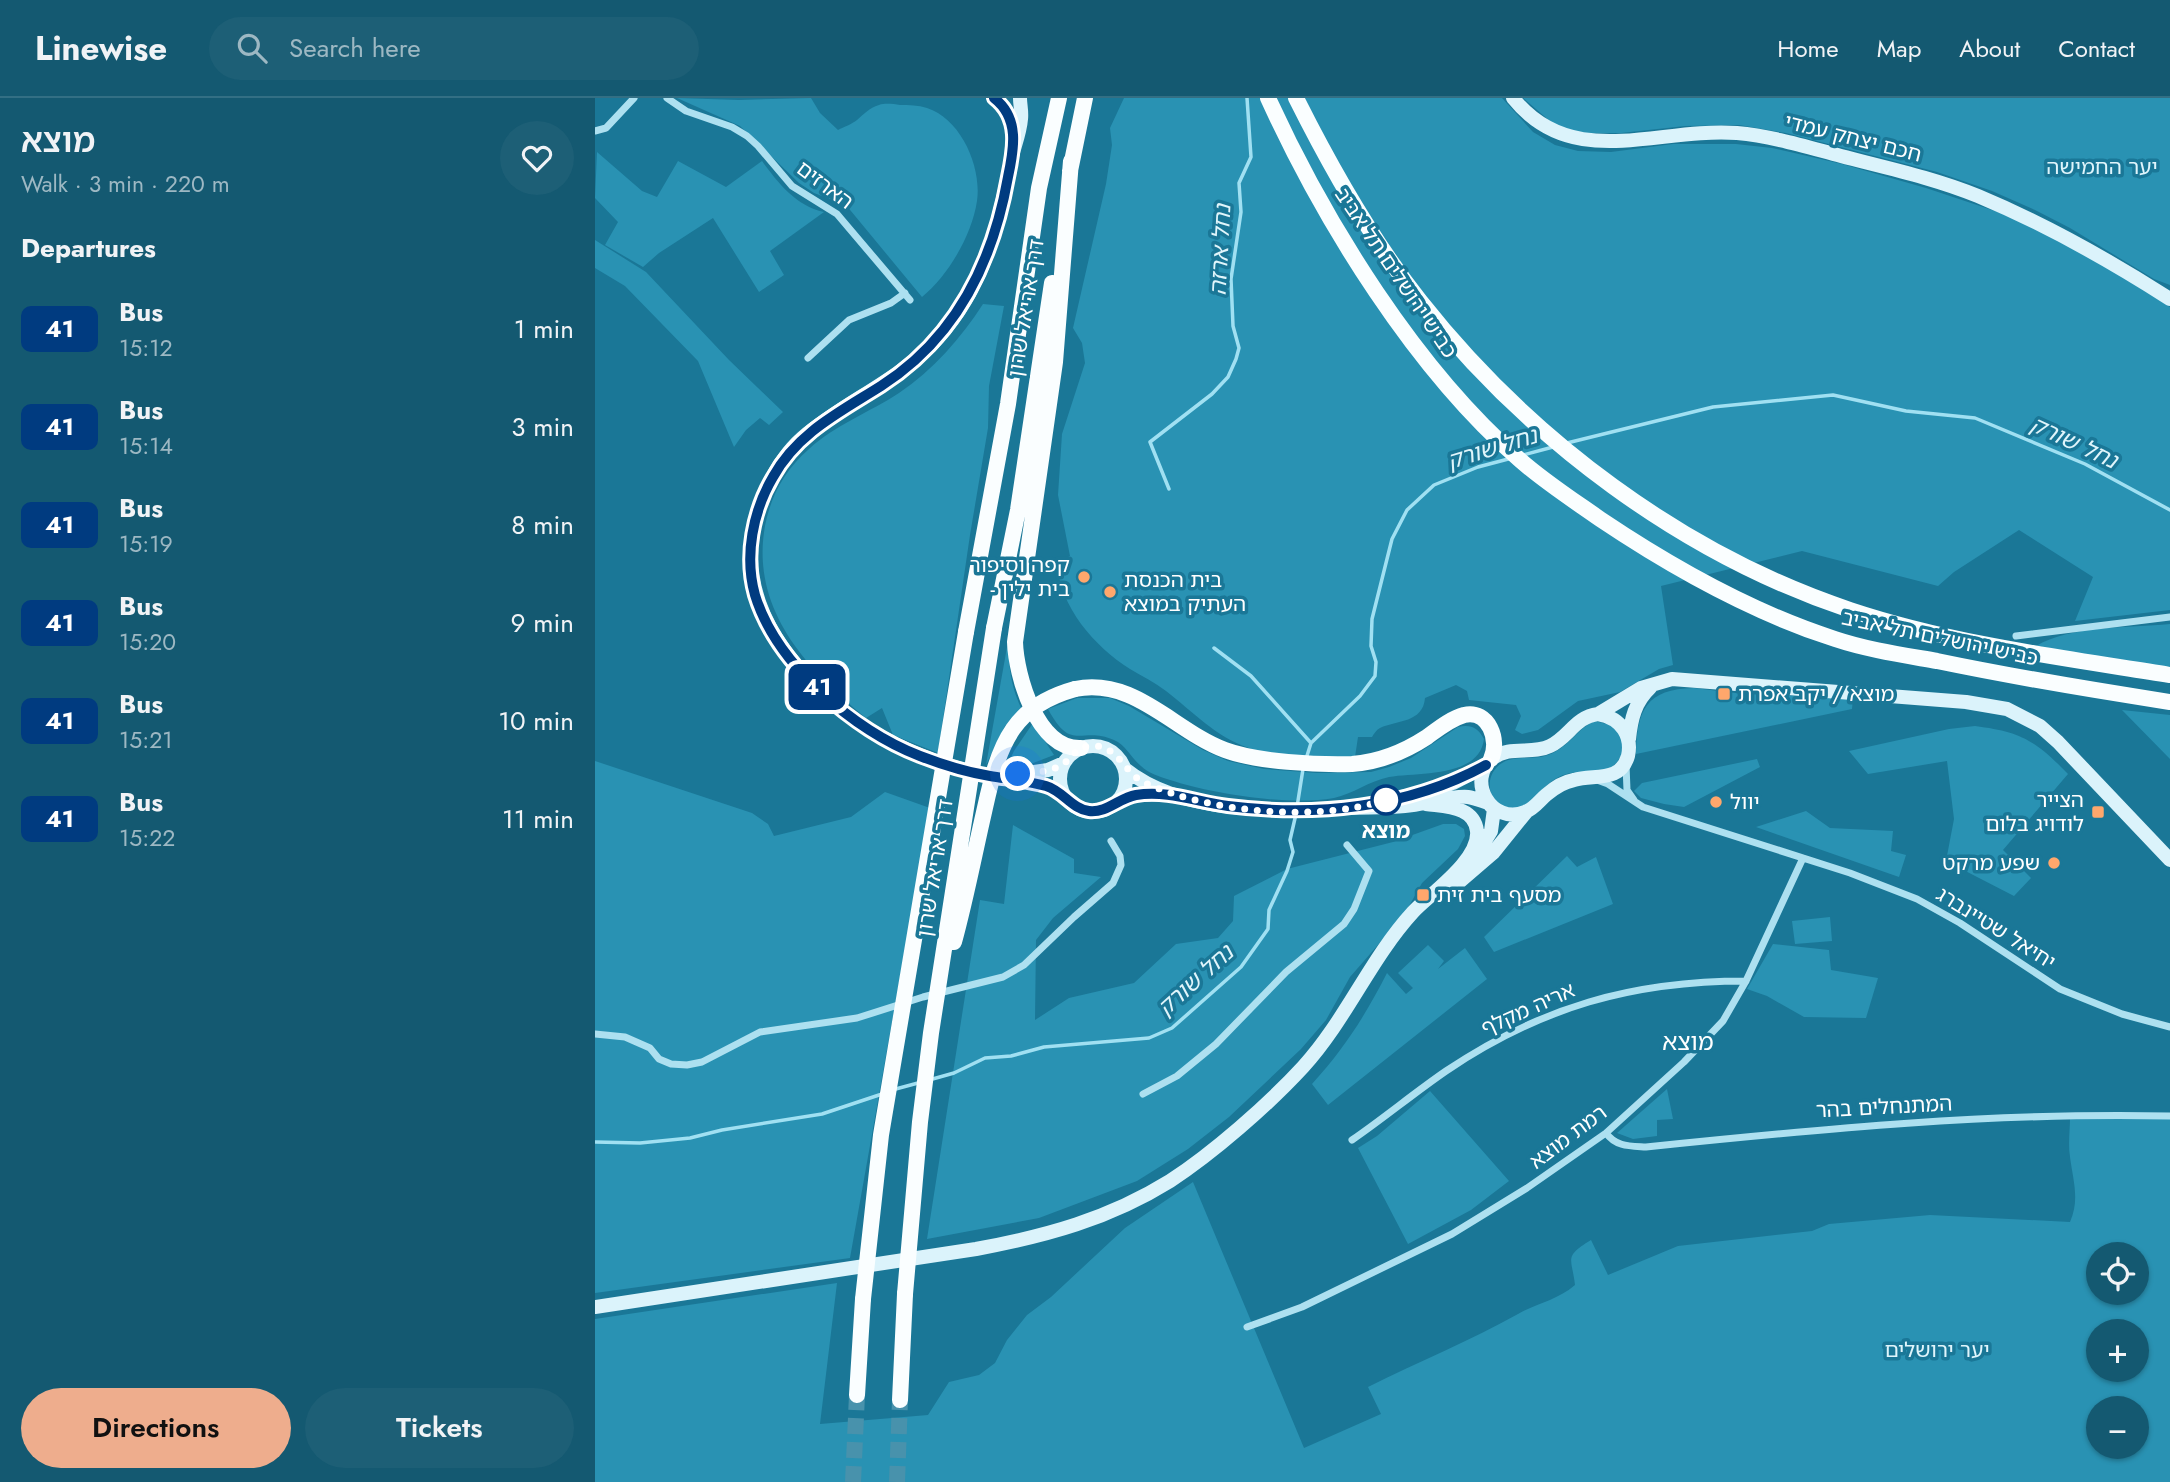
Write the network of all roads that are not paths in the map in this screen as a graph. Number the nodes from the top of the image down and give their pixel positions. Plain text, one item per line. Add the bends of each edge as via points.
1 (634, 98) edge
2 (667, 98) edge
3 (994, 98) edge
4 (1020, 98) edge
5 (1059, 98) edge
6 (1085, 98) edge
7 (1268, 98) edge
8 (1296, 98) edge
9 (1513, 98) edge
10 (595, 131) edge
11 (1012, 157) junction
12 (1071, 161) junction
13 (2170, 299) edge
14 (808, 358) dead end
15 (2170, 617) edge
16 (2016, 636) dead end
17 (2170, 675) edge
18 (1656, 682) junction
19 (2170, 702) edge
20 (1598, 715) junction
21 (1629, 742) junction
22 (1081, 748) junction
23 (1626, 761) junction
24 (1489, 762) junction
25 (1064, 763) junction
26 (1125, 769) junction
27 (987, 775) junction
28 (1592, 778) junction
29 (1176, 794) junction
30 (1118, 800) junction
31 (1069, 801) junction
32 (1426, 804) junction
33 (1490, 804) junction
34 (1643, 807) junction
35 (1358, 808) junction
36 (1527, 811) junction
37 (1111, 841) dead end
38 (1347, 845) dead end
39 (2167, 856) edge
40 (1803, 858) junction
41 (1451, 876) junction
42 (1368, 974) junction
43 (1746, 981) junction
44 (2170, 1027) edge
45 (931, 1032) junction
46 (595, 1034) edge
47 (1143, 1094) dead end
48 (2170, 1115) edge
49 (1606, 1133) junction
50 (1352, 1140) dead end
51 (595, 1307) edge
52 (1247, 1327) dead end
53 (856, 1395) tunnel mouth
54 (900, 1400) tunnel mouth

1 - 10 street via 606,128
2 - 14 street, הארזים via 686,111 747,136 792,186 838,214 907,297 849,320
3 - 11 main road via 1012,123
4 - 11 main road via 1020,125
5 - 53 highway, דרך אריאל שרון, bridge via 1039,188 1008,404 881,1135
6 - 12 highway, דרך אריאל שרון
7 - 19 highway, כביש ירושלים תל אביב via 1302,170 1387,306 1469,409 1520,460 1574,501 1678,568 1747,604 1820,634 2016,677
8 - 17 highway, כביש ירושלים תל אביב via 1345,189 1419,300 1517,406 1624,493 1741,563 1871,616 2019,650
9 - 13 main road, חכם יצחק עמדי via 1540,124 1576,139 1621,141 1686,133 1739,133 1929,178 2073,242
11 - 27 main road via 995,234 964,305 927,349 898,374 819,425 787,454 766,490 751,548 752,579 761,610 779,644 839,708 908,751
12 - 22 highway via 1055,362 1015,642 1021,682 1038,717 1057,740
12 - 45 highway, דרך אריאל שרון, bridge via 1019,510 995,628
15 - 16 street
18 - 20 main road
18 - 21 main road via 1637,704
18 - 39 main road via 1682,680 2007,709 2032,720 2058,741
20 - 21 main road via 1620,724
20 - 24 main road via 1579,720 1548,747 1504,752
21 - 23 main road
22 - 25 main road
22 - 26 main road via 1108,750
23 - 28 main road via 1611,775
23 - 34 street via 1627,790
24 - 33 main road via 1481,782
24 - 35 main road via 1453,783
24 - 45 highway, bridge via 1495,748 1492,731 1483,720 1469,715 1456,718 1413,746 1367,762 1291,761 1224,750 1121,691 1095,687 1060,693 1038,704 1004,745
25 - 27 main road via 1035,772
25 - 31 main road via 1061,785
26 - 29 main road via 1145,783
26 - 30 main road via 1125,788
27 - 31 main road via 1051,787
28 - 34 street, יחיאל שטיינברג
28 - 36 main road via 1558,786
29 - 30 main road
29 - 35 main road via 1212,804 1275,810
30 - 31 main road via 1097,811
32 - 33 main road via 1467,796
32 - 35 main road
32 - 41 main road via 1462,810 1476,828 1473,849
33 - 36 main road via 1508,814
33 - 41 main road via 1494,815 1487,839
34 - 40 street, יחיאל שטיינברג
36 - 42 main road via 1493,853 1424,914
37 - 46 street via 1121,864 1113,883 1024,965 1003,977 857,1018 760,1032 687,1065 659,1059 650,1048 625,1037
38 - 47 street via 1369,871 1344,924 1286,972 1216,1044 1177,1076
40 - 43 street, רמת מוצא
40 - 44 street, יחיאל שטיינברג via 1917,899 2060,989
41 - 42 main road via 1403,923
42 - 51 main road via 1303,1067 1269,1100 1170,1181 1081,1225 976,1249
43 - 49 street, רמת מוצא via 1705,1042
43 - 50 street, אריה מקלף via 1630,990 1533,1022 1448,1070
45 - 54 highway, דרך אריאל שרון, bridge via 905,1294
48 - 49 street, המתנחלים בהר via 1879,1124 1646,1147 1622,1146
49 - 52 street, רמת מוצא via 1452,1234 1302,1307

